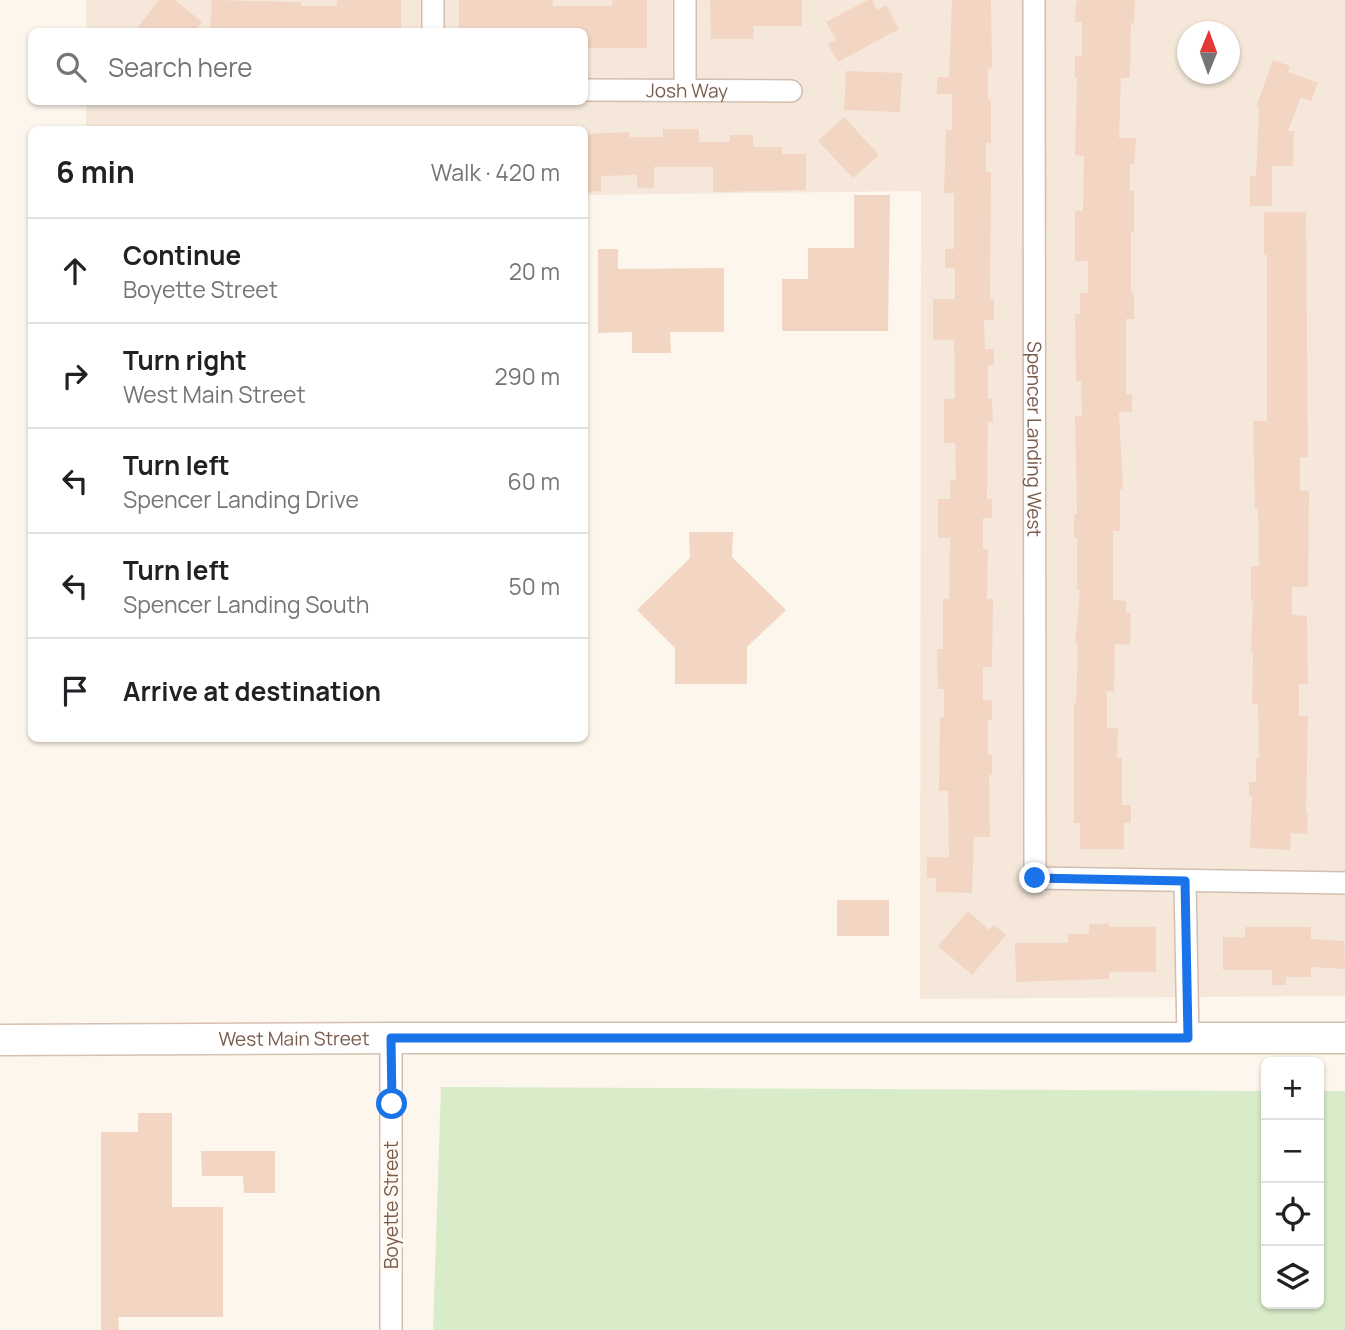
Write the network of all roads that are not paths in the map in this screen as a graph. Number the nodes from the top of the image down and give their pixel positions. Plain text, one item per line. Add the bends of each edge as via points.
1 (433, 0) edge
2 (685, 0) edge
3 (1034, 0) edge
4 (433, 28) edge
5 (588, 90) edge
6 (685, 90) junction
7 (791, 90) dead end
8 (1185, 881) junction
9 (1345, 883) edge
10 (391, 1038) junction
11 (1188, 1038) junction
12 (1345, 1038) edge
13 (0, 1040) edge
14 (391, 1330) edge

1 - 4 street
2 - 6 street
3 - 8 street, Spencer Landing West via 1035,878
5 - 6 street, Josh Way
6 - 7 street, Josh Way
8 - 9 street
8 - 11 street
10 - 11 main road, West Main Street
10 - 13 main road, West Main Street
10 - 14 street, Boyette Street
11 - 12 main road, West Main Street

